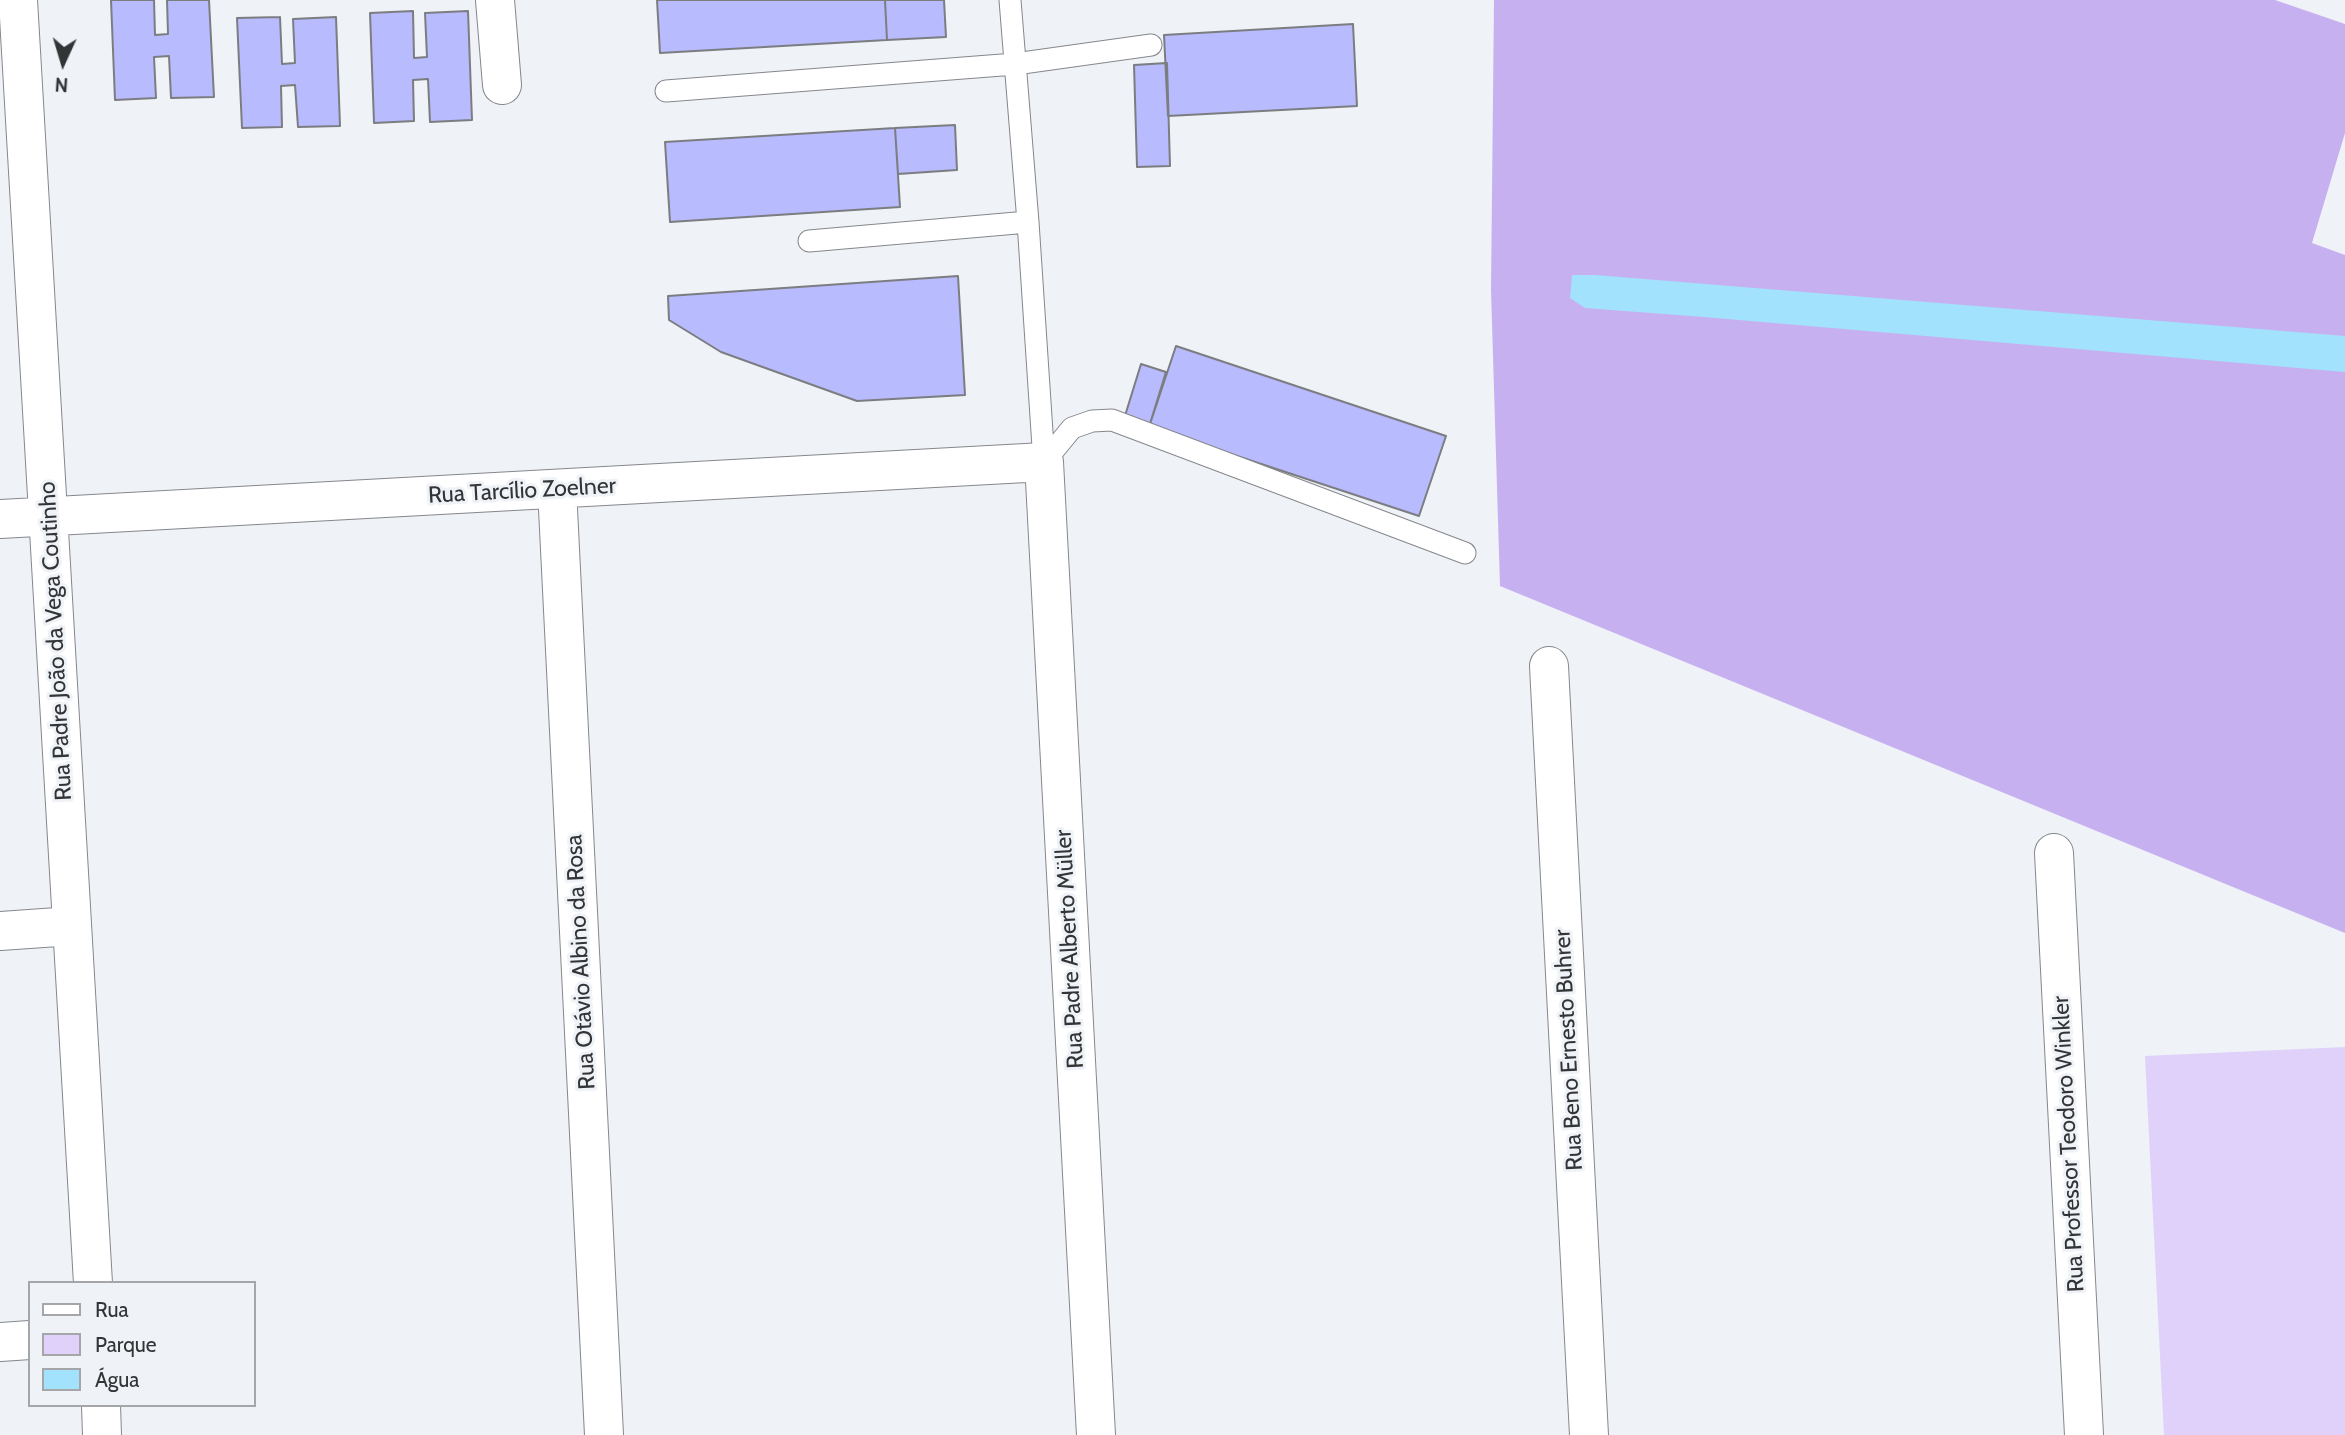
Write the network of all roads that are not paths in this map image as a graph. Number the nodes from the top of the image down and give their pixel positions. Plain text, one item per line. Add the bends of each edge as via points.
1 (18, 0) edge
2 (495, 0) edge
3 (1010, 0) edge
4 (1151, 46) dead end
5 (10, 57) edge
6 (1015, 64) junction
7 (502, 85) dead end
8 (666, 91) dead end
9 (1028, 222) junction
10 (809, 241) dead end
11 (1044, 462) junction
12 (557, 489) junction
13 (48, 516) junction
14 (0, 519) edge
15 (1465, 553) dead end
16 (1549, 666) dead end
17 (2054, 853) dead end
18 (72, 926) junction
19 (0, 931) edge
20 (93, 1281) edge
21 (28, 1340) edge
22 (0, 1342) edge
23 (101, 1407) edge
24 (102, 1435) edge
25 (604, 1435) edge
26 (1096, 1435) edge
27 (1588, 1435) edge
28 (2084, 1435) edge

1 - 5 street, Rua Padre João da Vega Coutinho
2 - 7 street
3 - 6 lane
4 - 6 lane
5 - 13 street, Rua Padre João da Vega Coutinho
6 - 8 lane
6 - 9 lane
9 - 10 lane
9 - 11 lane
11 - 12 street, Rua Tarcílio Zoelner
11 - 15 lane via 1072,428 1112,420
11 - 26 street, Rua Padre Alberto Müller
12 - 13 street, Rua Tarcílio Zoelner
12 - 25 street, Rua Otávio Albino da Rosa
13 - 14 street, Rua Tarcílio Zoelner
13 - 18 street, Rua Padre João da Vega Coutinho
16 - 27 street, Rua Beno Ernesto Buhrer
17 - 28 street, Rua Professor Teodoro Winkler
18 - 19 street
18 - 20 street, Rua Padre João da Vega Coutinho
21 - 22 street
23 - 24 street

